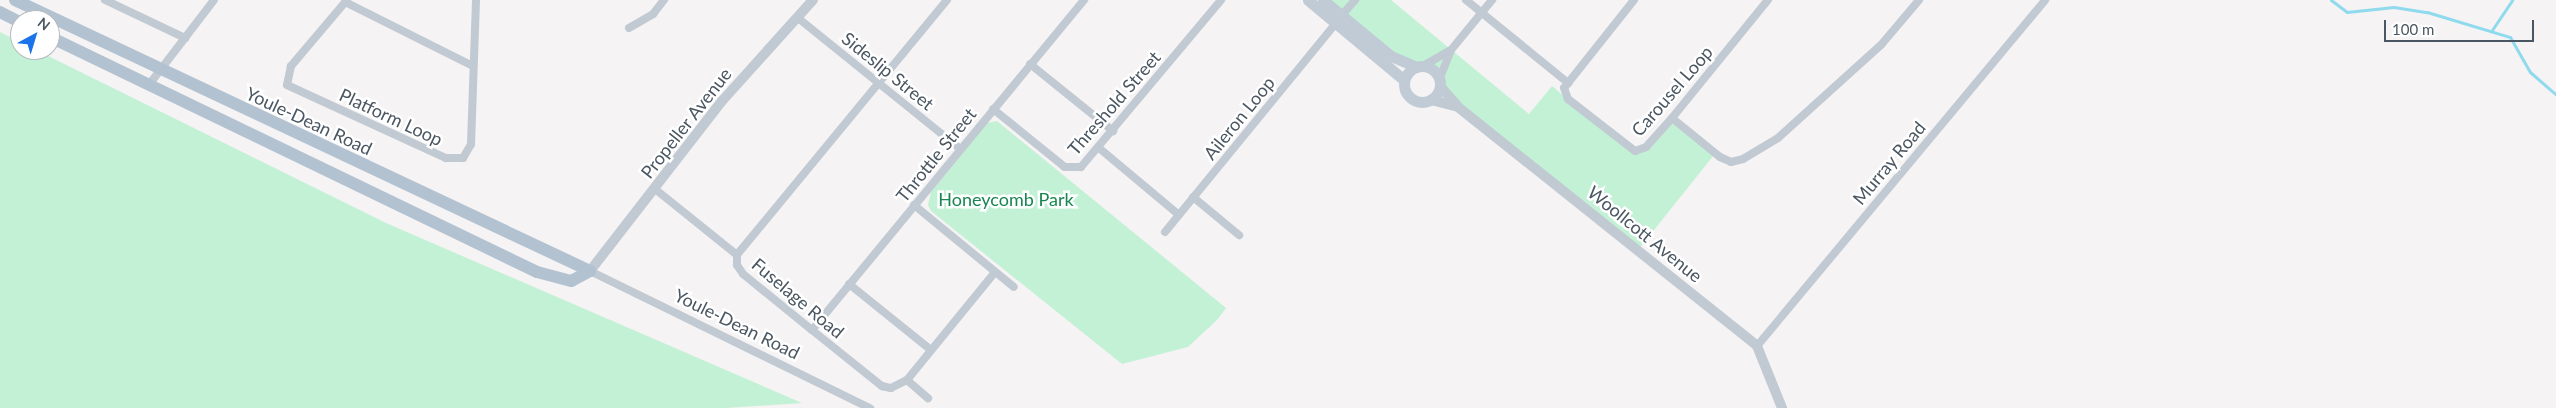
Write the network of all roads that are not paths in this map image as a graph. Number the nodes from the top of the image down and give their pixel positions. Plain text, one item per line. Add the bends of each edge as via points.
1 (15, 0) edge
2 (105, 0) edge
3 (214, 0) edge
4 (476, 0) edge
5 (664, 0) edge
6 (813, 0) edge
7 (947, 0) edge
8 (1084, 0) edge
9 (1221, 0) edge
10 (1308, 0) edge
11 (1323, 0) edge
12 (1354, 0) edge
13 (1466, 0) edge
14 (1492, 0) edge
15 (1634, 0) edge
16 (1768, 0) edge
17 (1919, 0) edge
18 (2045, 0) edge
19 (346, 1) edge
20 (1482, 12) junction
21 (798, 18) junction
22 (1339, 19) junction
23 (630, 28) dead end
24 (185, 38) junction
25 (60, 42) edge
26 (1451, 50) junction
27 (1030, 64) junction
28 (473, 66) junction
29 (1420, 67) junction
30 (160, 71) junction
31 (1404, 80) junction
32 (879, 83) junction
33 (1439, 83) junction
34 (1568, 83) junction
35 (148, 86) junction
36 (1431, 100) junction
37 (1458, 106) junction
38 (994, 109) junction
39 (1672, 118) junction
40 (1113, 132) junction
41 (959, 148) junction
42 (1099, 148) junction
43 (655, 189) junction
44 (1193, 197) junction
45 (914, 205) junction
46 (1178, 215) junction
47 (1165, 232) dead end
48 (1239, 235) dead end
49 (737, 256) junction
50 (590, 271) junction
51 (995, 272) junction
52 (849, 284) junction
53 (1014, 287) dead end
54 (812, 330) junction
55 (1757, 346) junction
56 (931, 350) junction
57 (907, 380) junction
58 (928, 398) dead end
59 (870, 408) edge
60 (1782, 408) edge

1 - 30 main road, Youle-Dean Road
2 - 24 street
3 - 24 street
4 - 28 street, Platform Loop
5 - 23 street via 653,14
6 - 21 street, Propeller Avenue
7 - 32 street, Fuselage Road
8 - 27 street, Throttle Street
9 - 40 street, Threshold Street
10 - 22 main road, Woollcott Avenue
11 - 22 main road, Woollcott Avenue
12 - 22 street, Aileron Loop
13 - 20 street
14 - 20 street
15 - 34 street
16 - 39 street, Carousel Loop
17 - 39 street via 1881,45 1778,138 1743,159 1731,162 1720,157
18 - 55 street, Murray Road
19 - 28 street
19 - 28 street, Platform Loop via 291,66 287,85 446,158 463,158 471,144
20 - 26 street
20 - 34 street
21 - 32 street, Sideslip Street
21 - 43 street, Propeller Avenue via 722,101
22 - 29 main road, Woollcott Avenue via 1390,56
22 - 31 main road, Woollcott Avenue
22 - 44 street, Aileron Loop
24 - 30 street
25 - 35 main road
26 - 29 street
26 - 33 street
27 - 38 street, Throttle Street
27 - 40 street
29 - 31 main road via 1408,72
29 - 33 main road, Woollcott Avenue via 1434,71
30 - 35 street
30 - 50 main road, Youle-Dean Road
31 - 36 main road, Woollcott Avenue via 1405,92 1413,100
32 - 41 street, Sideslip Street
32 - 49 street, Fuselage Road
33 - 36 main road
33 - 37 street, Woollcott Avenue
34 - 39 street, Carousel Loop via 1564,88 1568,99 1630,150 1641,151
35 - 50 main road via 545,275 571,281
36 - 37 street, Woollcott Avenue
37 - 55 street, Woollcott Avenue
38 - 41 street, Throttle Street
38 - 42 street, Threshold Street via 1065,167 1080,167
40 - 42 street, Threshold Street
41 - 45 street, Throttle Street
42 - 46 street
43 - 49 street
43 - 50 street, Propeller Avenue
44 - 46 street, Aileron Loop
44 - 48 street
45 - 51 street
45 - 52 street, Throttle Street
46 - 47 street, Aileron Loop
49 - 54 street, Fuselage Road via 742,274
50 - 59 street, Youle-Dean Road
51 - 53 street
51 - 56 street
52 - 54 street, Throttle Street
52 - 56 street
54 - 57 street, Fuselage Road via 882,386 892,388
55 - 60 street, Woollcott Avenue
56 - 57 street
57 - 58 street

